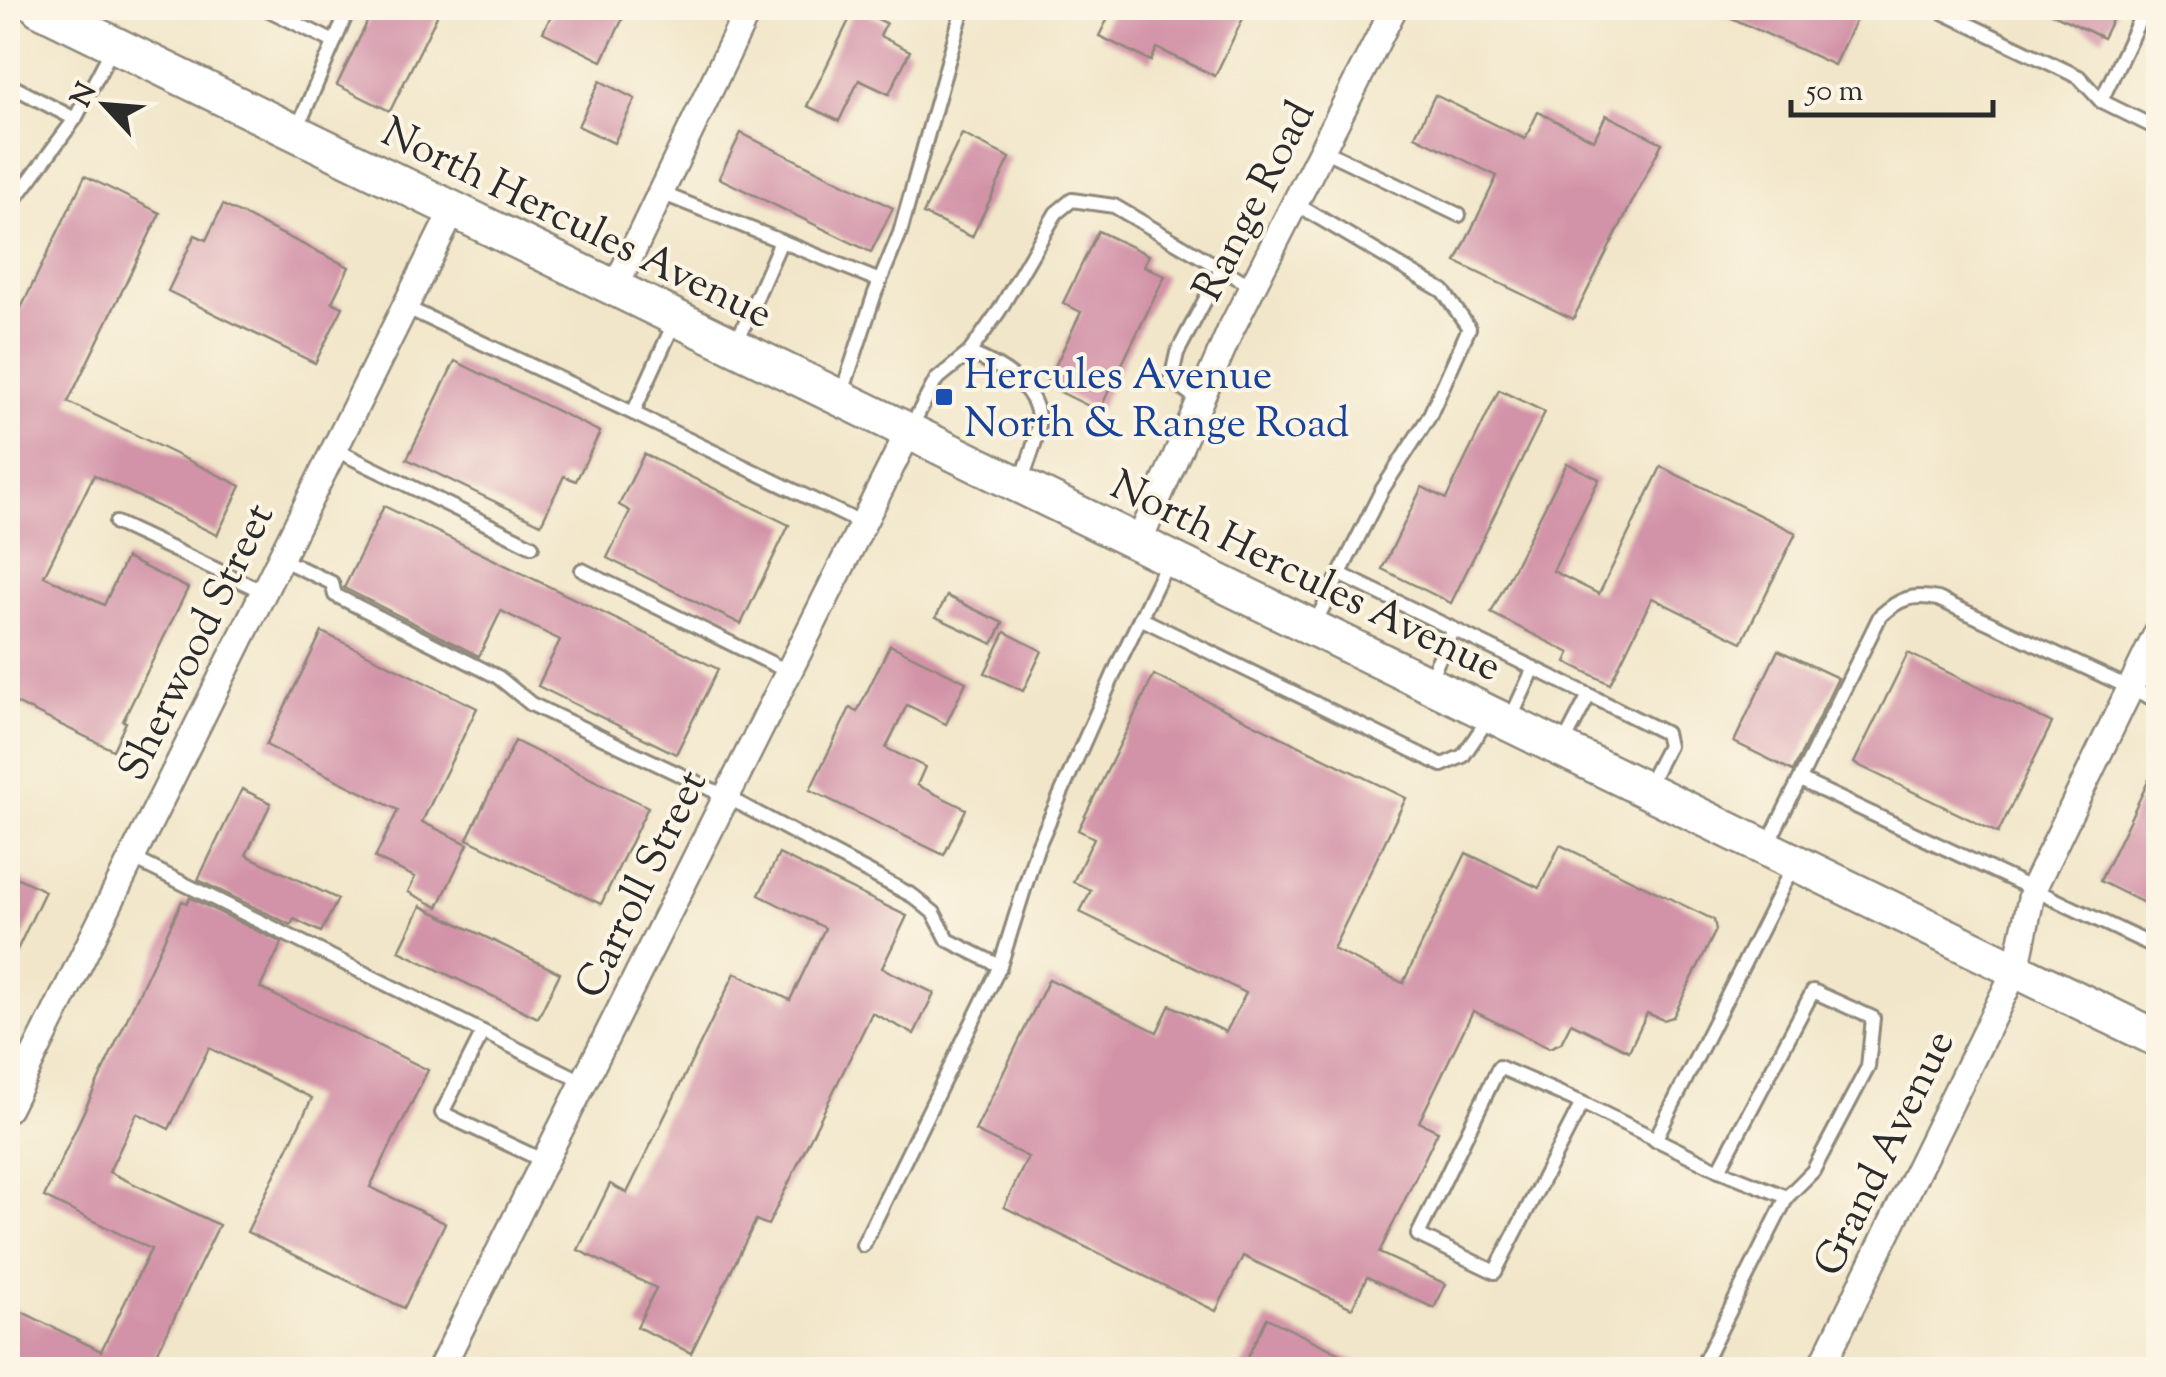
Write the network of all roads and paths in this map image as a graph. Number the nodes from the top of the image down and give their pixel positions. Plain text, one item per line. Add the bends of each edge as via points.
1 (39, 8) edge
2 (265, 8) edge
3 (349, 8) edge
4 (749, 8) edge
5 (963, 8) edge
6 (1394, 8) edge
7 (1934, 8) edge
8 (2145, 8) edge
9 (334, 42) junction
10 (114, 45) junction
11 (8, 84) edge
12 (2101, 101) junction
13 (75, 119) junction
14 (2158, 129) edge
15 (295, 133) junction
16 (1323, 150) junction
17 (660, 193) junction
18 (1296, 204) junction
19 (8, 209) edge
20 (452, 210) junction
21 (1459, 215) dead end
22 (781, 241) junction
23 (1221, 270) junction
24 (880, 281) junction
25 (615, 288) junction
26 (1253, 288) junction
27 (405, 306) junction
28 (676, 318) junction
29 (735, 346) junction
30 (969, 353) junction
31 (840, 398) junction
32 (1200, 401) junction
33 (633, 413) junction
34 (909, 432) junction
35 (334, 449) junction
36 (1020, 486) junction
37 (116, 523) dead end
38 (863, 524) junction
39 (1138, 542) junction
40 (532, 546) dead end
41 (1170, 557) junction
42 (278, 558) junction
43 (582, 570) dead end
44 (1340, 574) junction
45 (262, 591) junction
46 (1140, 618) junction
47 (1313, 627) junction
48 (1453, 629) junction
49 (2158, 632) edge
50 (1534, 668) junction
51 (789, 672) junction
52 (1428, 682) junction
53 (2131, 688) junction
54 (1589, 695) junction
55 (2158, 701) edge
56 (1500, 718) junction
57 (1561, 748) junction
58 (1800, 780) junction
59 (1646, 789) junction
60 (725, 796) junction
61 (1781, 855) junction
62 (132, 858) junction
63 (2033, 890) junction
64 (2158, 948) edge
65 (1000, 966) junction
66 (2016, 969) junction
67 (484, 1032) junction
68 (2158, 1039) edge
69 (586, 1082) junction
70 (1582, 1103) junction
71 (8, 1108) edge
72 (1655, 1140) junction
73 (546, 1162) junction
74 (1718, 1170) junction
75 (1787, 1197) junction
76 (863, 1245) dead end
77 (440, 1370) edge
78 (1700, 1370) edge
79 (1820, 1370) edge

1 - 10 street, North Hercules Avenue
2 - 9 lane
3 - 9 lane
4 - 17 street
5 - 24 lane via 900,233
6 - 16 street, Range Road
7 - 12 lane via 2079,76
8 - 12 lane
9 - 15 lane
10 - 13 lane
10 - 15 street, North Hercules Avenue
11 - 13 lane
12 - 14 lane
13 - 19 lane
15 - 20 street, North Hercules Avenue
16 - 18 street, Range Road
16 - 21 lane
17 - 22 lane
17 - 25 street
18 - 26 street, Range Road
18 - 44 lane via 1442,290 1469,328 1429,417
20 - 25 street, North Hercules Avenue
20 - 27 street, Sherwood Street
22 - 24 lane
22 - 29 lane
23 - 26 lane
23 - 30 lane via 1114,206 1072,200 1056,212
23 - 32 lane via 1177,353 1172,380
24 - 31 lane
25 - 28 street, North Hercules Avenue
26 - 32 street, Range Road
27 - 33 lane
27 - 35 street, Sherwood Street
28 - 29 street, North Hercules Avenue
28 - 33 lane
29 - 31 street, North Hercules Avenue
30 - 34 lane via 936,380
30 - 36 lane via 998,365 1029,393 1038,420
31 - 34 street, North Hercules Avenue
32 - 39 street, Range Road
33 - 38 lane
34 - 36 street, North Hercules Avenue
34 - 38 street, Carroll Street
35 - 40 lane
35 - 42 street, Sherwood Street
36 - 39 street, North Hercules Avenue
37 - 45 lane
38 - 51 street, Carroll Street
39 - 41 street, North Hercules Avenue
41 - 46 lane
41 - 47 street, North Hercules Avenue
42 - 45 street, Sherwood Street
42 - 60 lane via 332,583 335,596 498,677 530,704
43 - 51 lane
44 - 47 lane
44 - 48 lane
45 - 62 street, Sherwood Street
46 - 56 lane via 1442,765 1463,756
46 - 65 lane via 1037,848
47 - 52 street, North Hercules Avenue
48 - 50 lane
48 - 52 lane
49 - 53 street, Grand Avenue
50 - 54 lane
50 - 56 lane
51 - 60 street, Carroll Street
52 - 56 street, North Hercules Avenue
53 - 55 lane
53 - 58 lane via 1916,594 1880,616
53 - 63 street, Grand Avenue
54 - 57 lane
54 - 59 lane via 1665,734 1668,746
56 - 57 street, North Hercules Avenue
57 - 59 street, North Hercules Avenue
58 - 61 lane
58 - 63 lane
59 - 61 street, North Hercules Avenue
60 - 65 lane via 912,896 934,913 948,940
60 - 69 street, Carroll Street
61 - 66 street, North Hercules Avenue
61 - 72 lane
62 - 67 lane
62 - 71 street, Sherwood Street
63 - 64 lane
63 - 66 street, Grand Avenue
65 - 76 lane
66 - 68 street, North Hercules Avenue
66 - 79 street, Grand Avenue
67 - 69 lane
67 - 73 lane via 442,1113
69 - 73 street, Carroll Street
70 - 70 lane via 1499,1067 1418,1236 1495,1272
70 - 72 lane
72 - 74 lane
73 - 77 street, Carroll Street
74 - 75 lane
74 - 75 lane via 1813,992 1873,1018 1868,1067 1813,1172
75 - 78 lane

